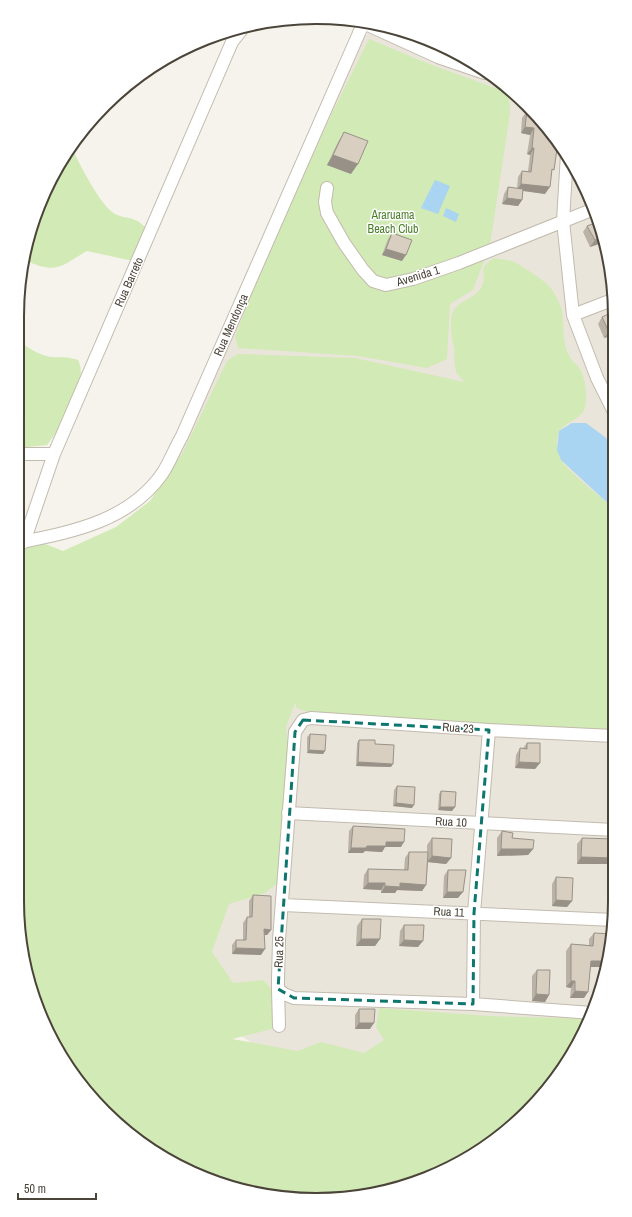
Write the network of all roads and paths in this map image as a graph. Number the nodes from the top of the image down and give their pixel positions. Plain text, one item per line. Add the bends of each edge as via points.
1 (360, 27) edge
2 (382, 32) edge
3 (239, 34) edge
4 (470, 68) edge
5 (566, 166) edge
6 (327, 188) dead end
7 (589, 211) edge
8 (563, 221) junction
9 (607, 302) edge
10 (573, 315) junction
11 (608, 398) edge
12 (24, 454) edge
13 (54, 454) junction
14 (24, 534) edge
15 (24, 541) edge
16 (303, 720) joint
17 (489, 730) junction
18 (608, 736) edge
19 (288, 813) junction
20 (481, 824) junction
21 (608, 830) edge
22 (283, 905) junction
23 (474, 913) junction
24 (607, 920) edge
25 (278, 989) junction
26 (473, 1004) junction
27 (586, 1013) edge
28 (279, 1026) dead end

1 - 15 street, Rua Mendonça via 182,436 162,474 140,498 116,515 89,527
2 - 4 street via 438,57
3 - 13 street, Rua Barreto via 229,49
5 - 8 street
6 - 8 street, Avenida 1 via 327,213 344,243 373,281 386,286 459,263
7 - 8 street, Avenida 1
8 - 10 street
9 - 10 street
10 - 11 street
12 - 13 street
13 - 14 street, Rua Barreto
16 - 17 street, Rua 23 via 311,718
16 - 19 street, Rua 25 via 295,732
17 - 18 street, Rua 23
17 - 20 street
19 - 20 street, Rua 10
19 - 22 street, Rua 25
20 - 21 street, Rua 10
20 - 23 street
22 - 23 street, Rua 11
22 - 25 street, Rua 25
23 - 24 street, Rua 11
23 - 26 street
25 - 26 street via 294,998
25 - 28 street, Rua 25
26 - 27 street

